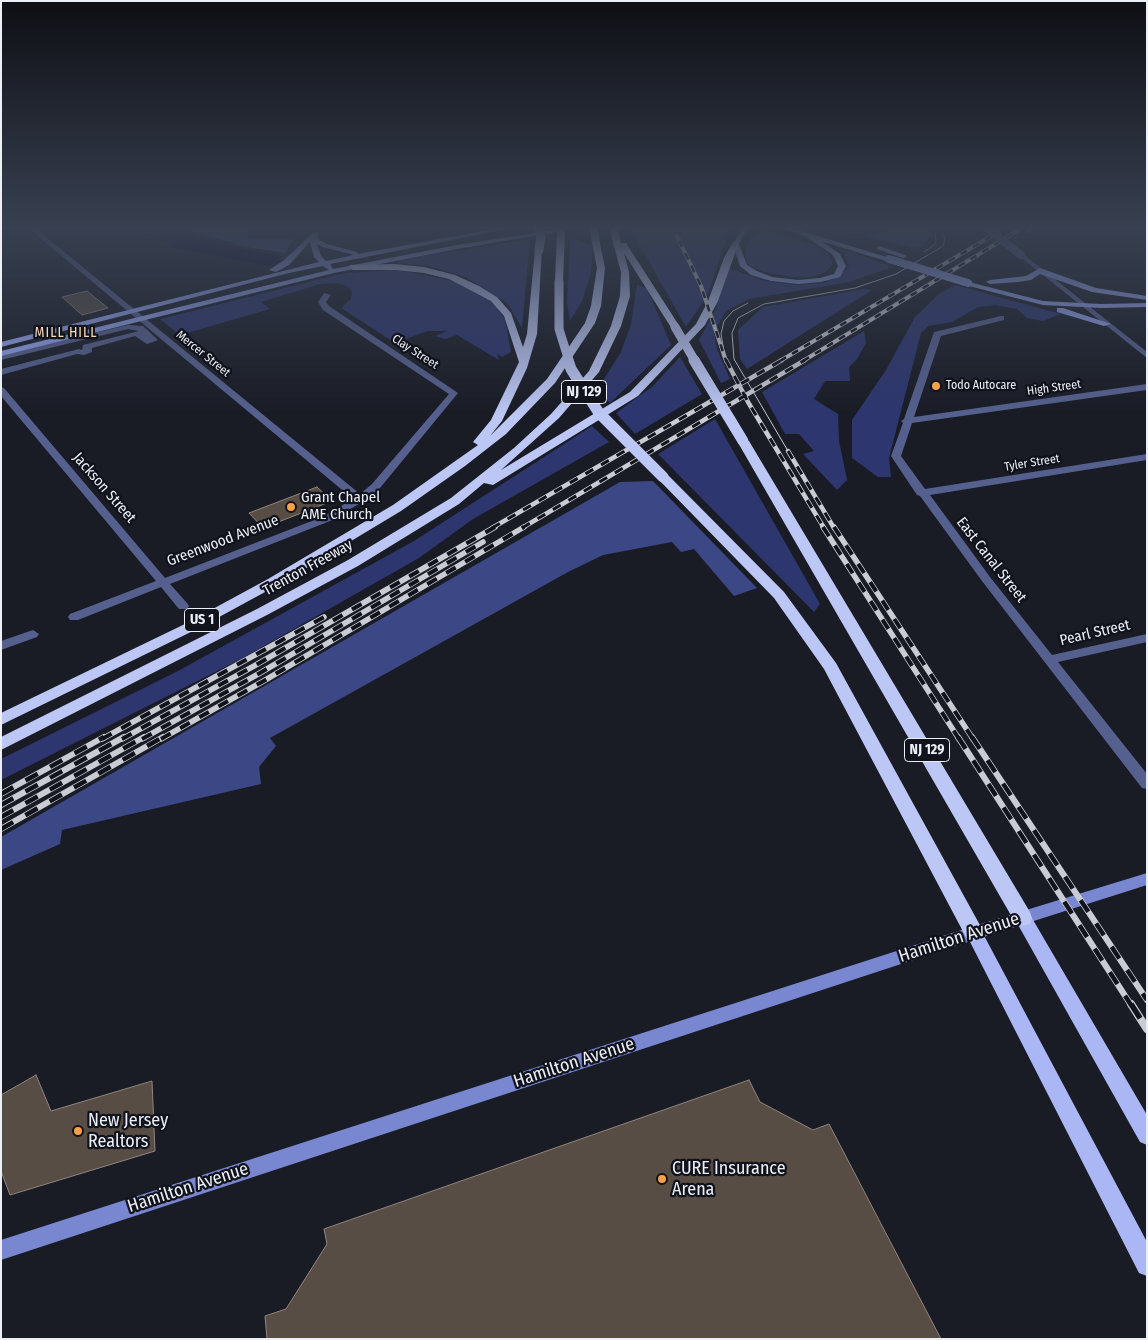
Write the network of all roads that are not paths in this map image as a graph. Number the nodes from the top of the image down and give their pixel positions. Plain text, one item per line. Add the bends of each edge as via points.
1 (106, 291) edge
2 (210, 291) edge
3 (257, 291) edge
4 (480, 291) edge
5 (536, 291) edge
6 (559, 291) edge
7 (599, 291) edge
8 (625, 291) edge
9 (652, 291) edge
10 (717, 291) edge
11 (999, 291) edge
12 (1018, 291) edge
13 (1066, 291) edge
14 (1099, 291) edge
15 (327, 295) dead end
16 (1147, 298) edge
17 (1026, 300) junction
18 (1147, 305) edge
19 (1085, 306) junction
20 (130, 311) junction
21 (1001, 318) dead end
22 (142, 320) junction
23 (1107, 324) junction
24 (1, 345) edge
25 (1, 354) edge
26 (1147, 356) edge
27 (1, 358) edge
28 (523, 361) junction
29 (1, 372) edge
30 (1147, 387) edge
31 (1, 390) edge
32 (454, 393) joint
33 (906, 421) junction
34 (1147, 457) edge
35 (461, 464) junction
36 (921, 493) junction
37 (360, 499) junction
38 (455, 501) junction
39 (163, 581) junction
40 (183, 606) dead end
41 (74, 617) dead end
42 (33, 634) dead end
43 (1147, 638) edge
44 (1, 646) edge
45 (1049, 660) junction
46 (1, 720) edge
47 (1, 744) edge
48 (1147, 784) edge
49 (1147, 880) edge
50 (1023, 918) junction
51 (974, 933) junction
52 (1147, 1135) edge
53 (1, 1250) edge
54 (1147, 1266) edge

1 - 20 street, Mercer Street
2 - 20 main road
3 - 22 main road
4 - 28 highway via 494,299 508,315
5 - 28 highway, bridge via 532,334
6 - 51 highway, NJ 129, bridge via 559,329 572,369 599,413 779,595 820,652 854,708
7 - 35 highway, Trenton Freeway / US 1 via 596,306 581,339 551,381 502,432
8 - 38 highway, Trenton Freeway / US 1 via 616,326 594,372 549,422
9 - 50 highway, NJ 129, bridge
10 - 38 highway via 700,325 634,394 514,469
11 - 17 main road
12 - 19 main road
13 - 19 street
14 - 16 main road
15 - 32 street, Clay Street via 322,302 326,308
17 - 19 main road
17 - 23 main road
18 - 19 main road
19 - 23 street
20 - 22 street, Mercer Street
20 - 24 main road
21 - 33 street, East Canal Street via 938,333
22 - 25 main road
22 - 37 street, Mercer Street
23 - 26 street
27 - 29 street via 128,327 140,328 154,340 147,342 138,333 86,348 89,350 81,353
28 - 35 highway via 518,381 496,421
30 - 33 street, High Street
31 - 39 street, Jackson Street
32 - 37 street, Greenwood Avenue via 376,486
33 - 36 street, East Canal Street via 895,453
34 - 36 street, Tyler Street
35 - 46 highway, Trenton Freeway / US 1 via 397,508 273,582 192,626
36 - 45 street, East Canal Street
37 - 39 street, Greenwood Avenue via 326,519
38 - 47 highway, Trenton Freeway / US 1 via 353,563 262,612
39 - 40 street, Jackson Street
39 - 41 street, Greenwood Avenue
42 - 44 street
43 - 45 street, Pearl Street
45 - 48 street, East Canal Street
49 - 50 main road, Hamilton Avenue
50 - 51 main road, Hamilton Avenue
50 - 52 highway, NJ 129
51 - 53 main road, Hamilton Avenue
51 - 54 highway, NJ 129

